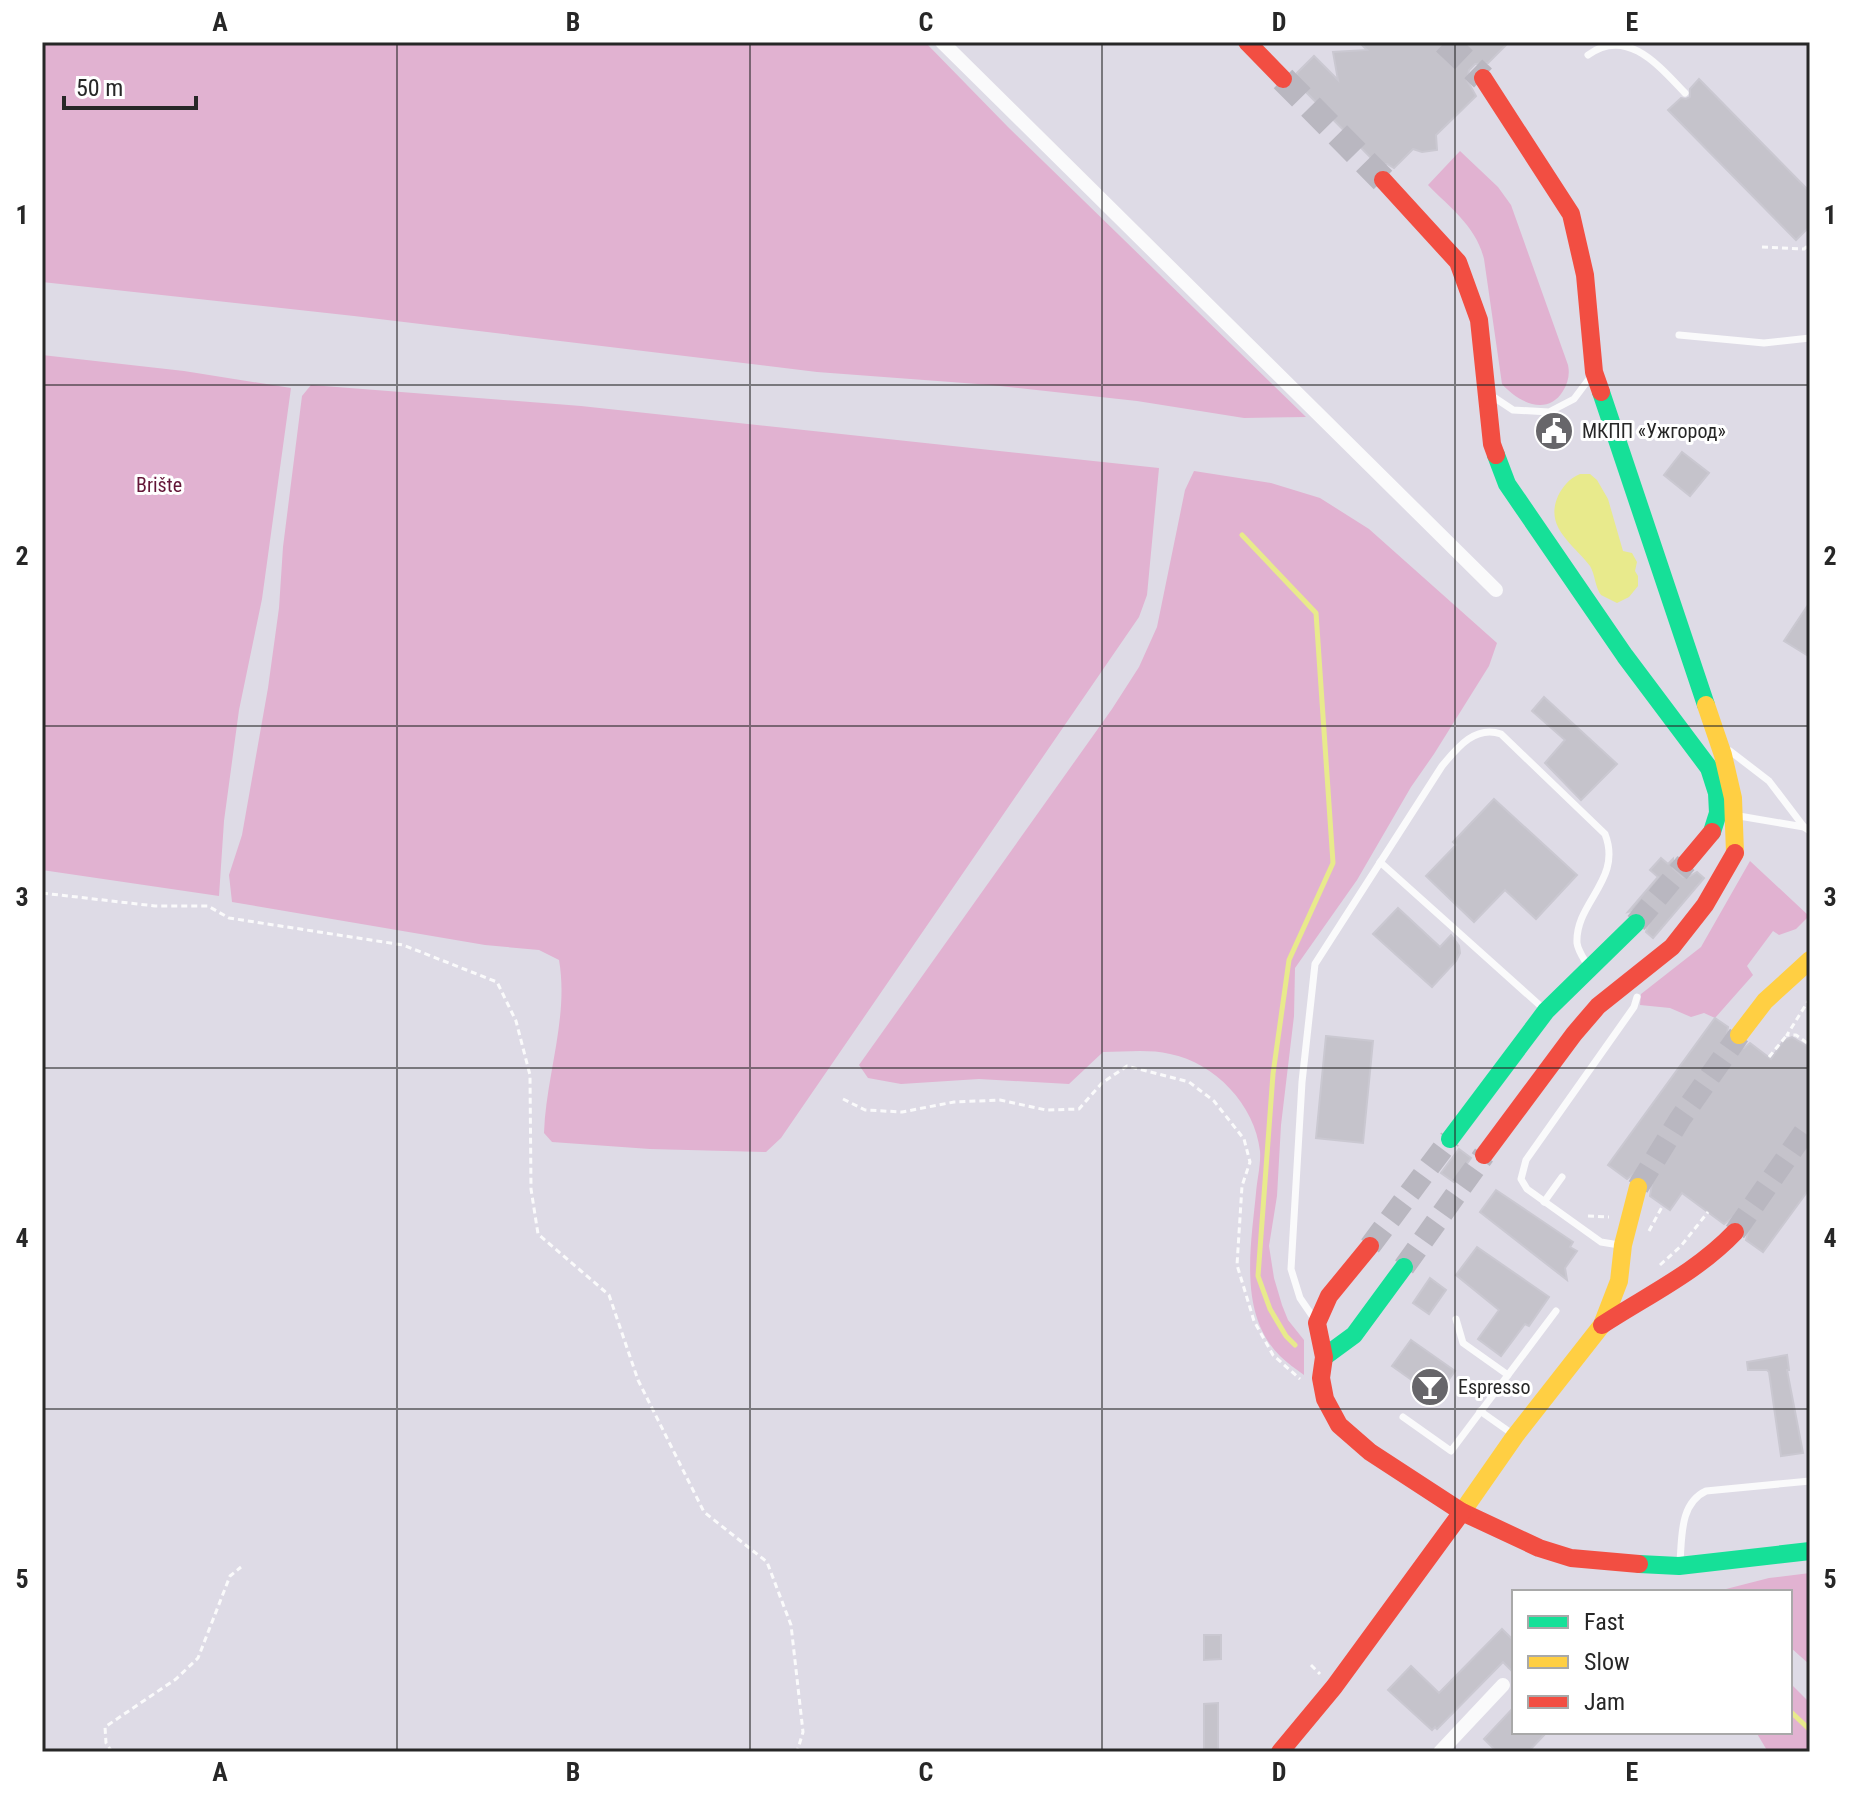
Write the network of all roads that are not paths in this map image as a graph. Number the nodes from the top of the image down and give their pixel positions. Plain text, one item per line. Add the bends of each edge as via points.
1 (942, 42) edge
2 (1247, 42) edge
3 (1588, 55) dead end
4 (1483, 78) tunnel mouth
5 (1283, 79) tunnel mouth
6 (1685, 93) dead end
7 (1383, 180) tunnel mouth
8 (1679, 335) dead end
9 (1810, 338) edge
10 (1594, 372) junction
11 (1487, 393) junction
12 (1496, 590) dead end
13 (1719, 742) junction
14 (1734, 816) junction
15 (1807, 829) edge
16 (1380, 862) junction
17 (1686, 863) tunnel mouth
18 (1636, 923) tunnel mouth
19 (1810, 960) edge
20 (1589, 968) junction
21 (1637, 997) dead end
22 (1546, 1011) junction
23 (1739, 1035) tunnel mouth
24 (1450, 1139) tunnel mouth
25 (1484, 1155) tunnel mouth
26 (1562, 1177) dead end
27 (1638, 1187) tunnel mouth
28 (1544, 1202) junction
29 (1735, 1232) tunnel mouth
30 (1623, 1245) junction
31 (1370, 1246) tunnel mouth
32 (1404, 1267) tunnel mouth
33 (1556, 1311) dead end
34 (1456, 1319) dead end
35 (1317, 1323) junction
36 (1602, 1325) junction
37 (1324, 1357) junction
38 (1508, 1375) junction
39 (1480, 1411) junction
40 (1403, 1417) dead end
41 (1515, 1436) junction
42 (1810, 1481) edge
43 (1462, 1512) junction
44 (1810, 1551) edge
45 (1679, 1566) junction
46 (1503, 1685) dead end
47 (1280, 1752) edge
48 (1440, 1752) edge

1 - 12 street
2 - 5 main road
3 - 6 lane via 1606,45 1629,46
4 - 10 main road via 1571,214 1585,275
7 - 11 main road via 1458,262 1479,320
8 - 9 lane via 1764,343
10 - 11 lane via 1574,399 1549,412 1513,410
10 - 13 main road
11 - 17 main road via 1492,444 1507,484 1709,768 1718,813 1712,832
13 - 14 main road
13 - 15 lane via 1769,781
14 - 15 lane
14 - 25 main road via 1735,853 1705,905 1672,947 1598,1006
16 - 20 lane via 1455,750 1476,734 1501,734 1605,834 1609,844 1609,865 1578,928 1577,946
16 - 22 lane
16 - 35 lane via 1319,955 1312,978 1291,1269 1300,1298
18 - 20 main road
19 - 23 main road via 1765,1001
20 - 22 main road
21 - 28 lane via 1526,1160 1521,1179
22 - 24 main road
26 - 28 lane
27 - 30 main road
28 - 30 lane via 1601,1242
29 - 36 main road via 1717,1254
30 - 36 main road via 1619,1281
31 - 35 main road via 1329,1296
32 - 37 main road via 1354,1335
33 - 38 lane
34 - 38 lane via 1463,1343
35 - 37 main road
36 - 41 main road
37 - 43 main road via 1325,1399 1339,1425 1370,1452
38 - 39 lane
39 - 40 lane via 1451,1451
39 - 41 lane
41 - 43 main road
42 - 45 lane via 1695,1496 1686,1512
43 - 45 main road via 1554,1553 1607,1563
43 - 47 main road
44 - 45 main road
46 - 48 street

